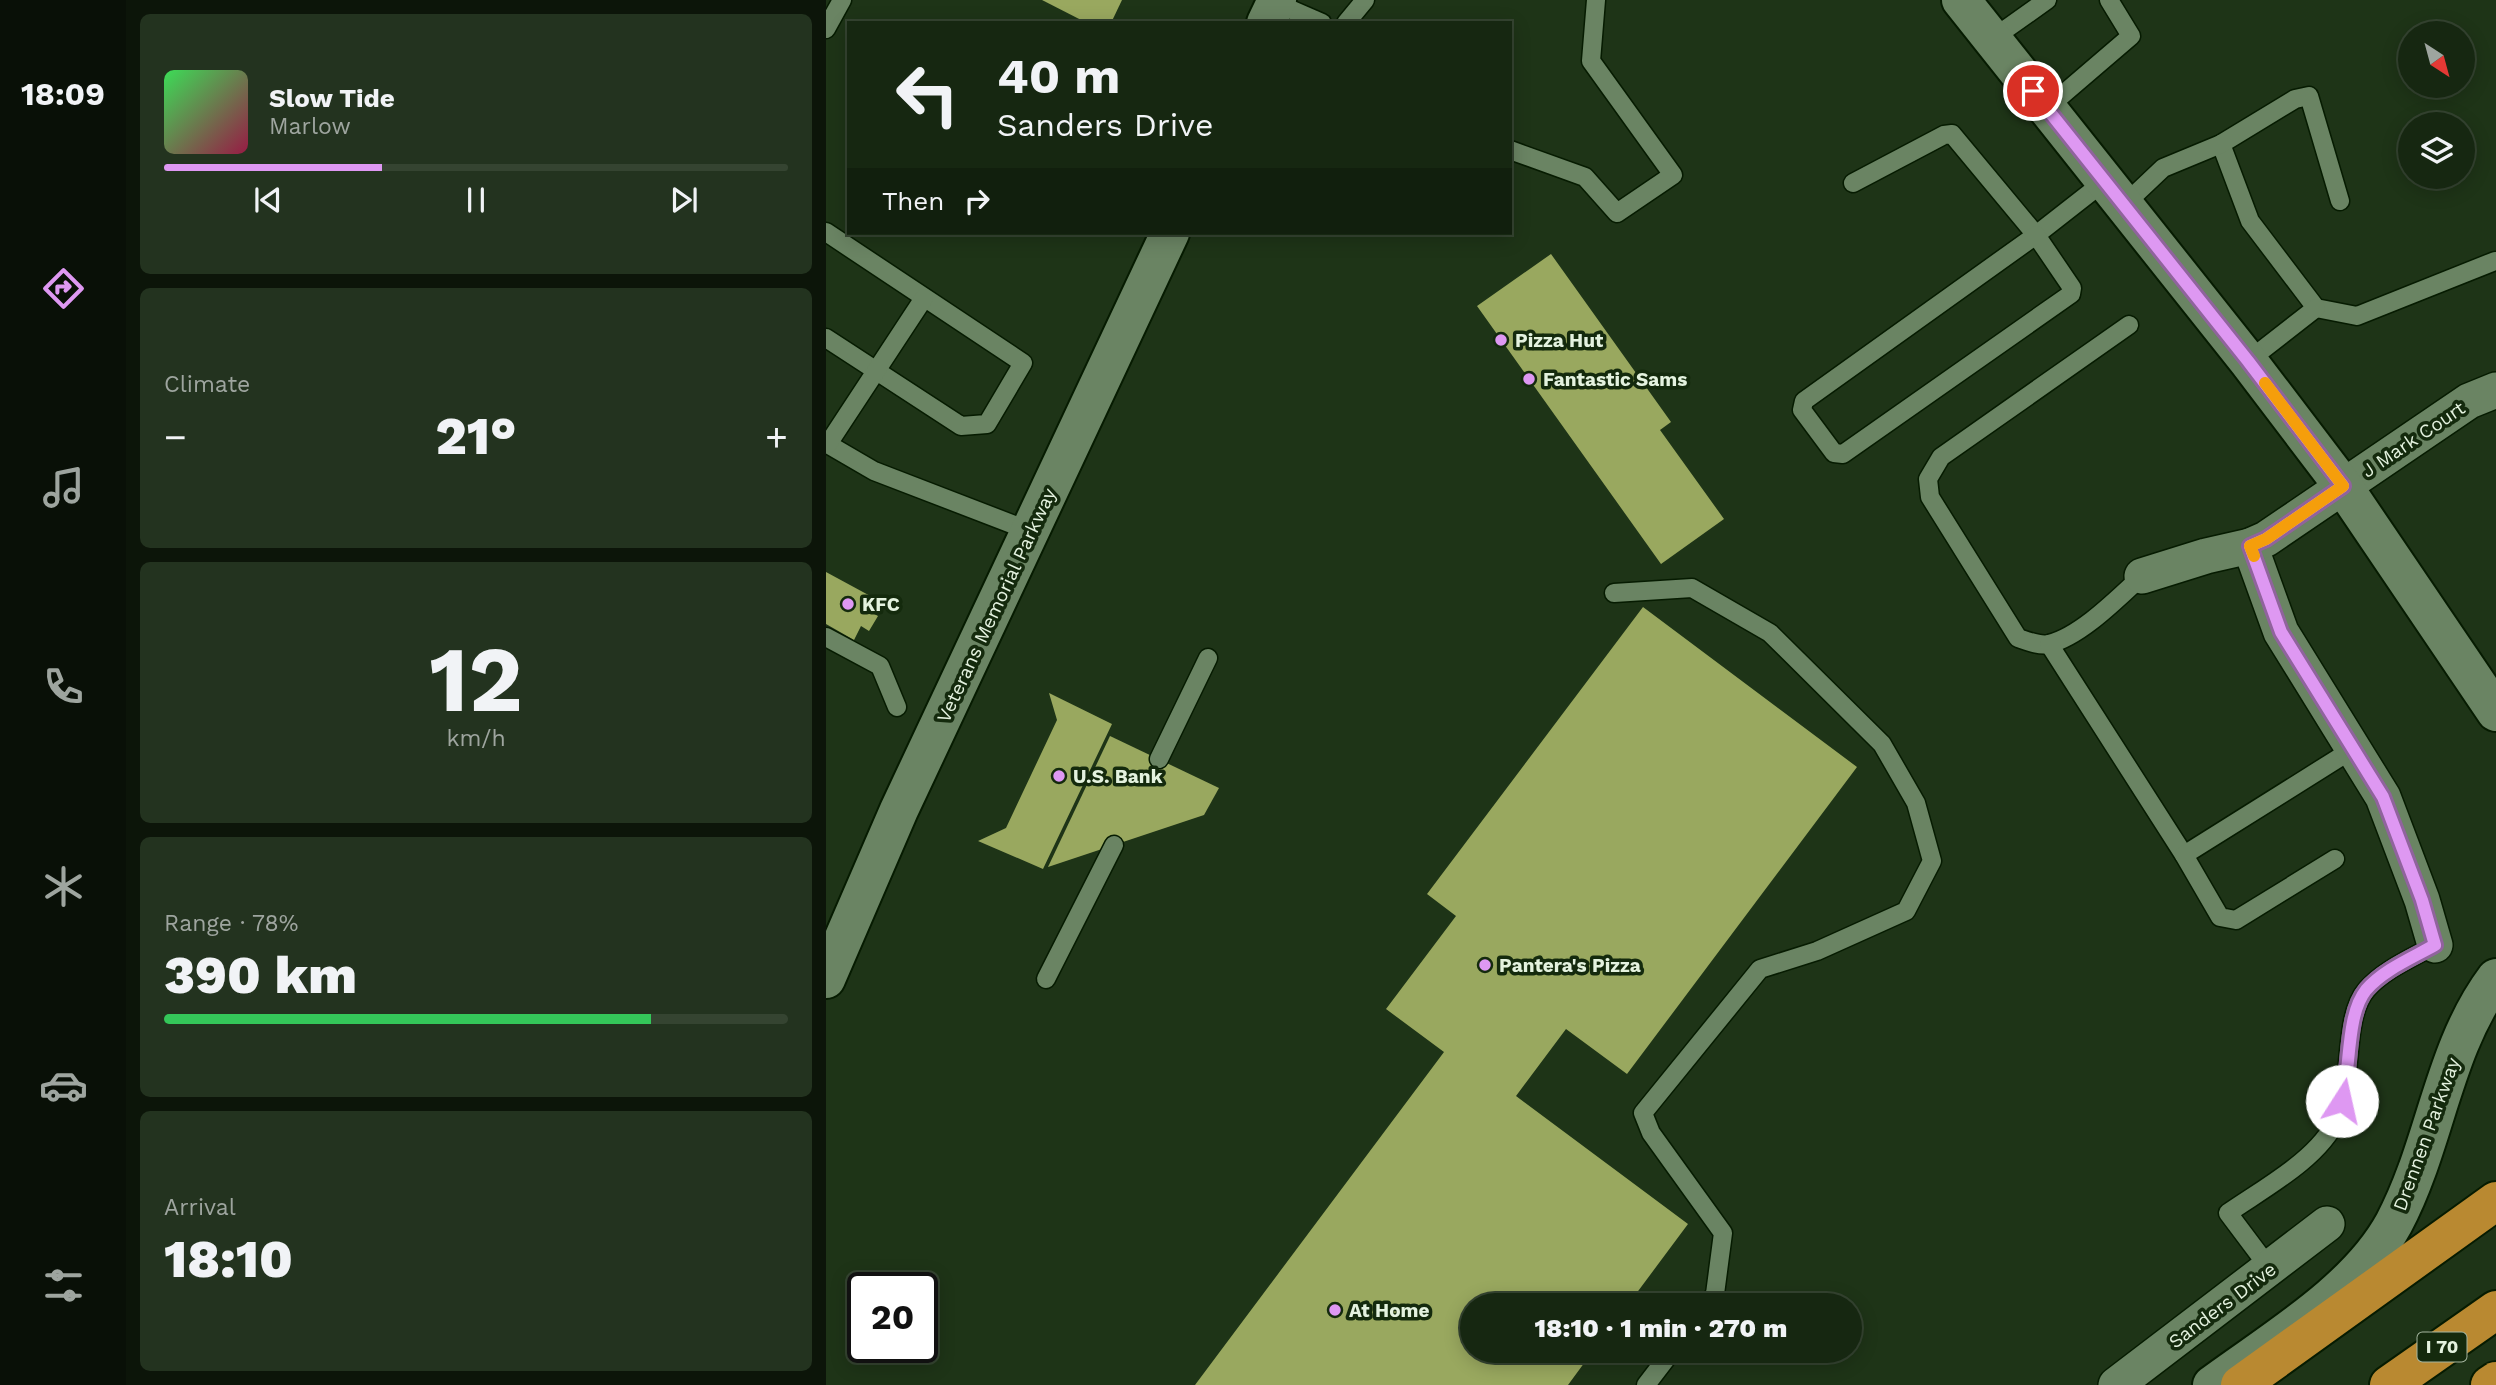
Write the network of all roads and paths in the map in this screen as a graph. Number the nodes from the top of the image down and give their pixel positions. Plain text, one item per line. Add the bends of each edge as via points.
1 (842, 0) edge
2 (1365, 0) edge
3 (1596, 0) edge
4 (1961, 0) edge
5 (2048, 0) edge
6 (2109, 0) edge
7 (1273, 9) edge
8 (1315, 21) edge
9 (1348, 21) edge
10 (826, 29) edge
11 (1992, 39) junction
12 (2047, 108) junction
13 (2221, 144) junction
14 (1512, 151) edge
15 (1853, 183) dead end
16 (2114, 193) junction
17 (2340, 201) dead end
18 (826, 232) edge
19 (1169, 235) edge
20 (2036, 235) junction
21 (2495, 261) edge
22 (925, 298) junction
23 (2316, 308) junction
24 (2129, 325) dead end
25 (826, 338) edge
26 (2248, 361) junction
27 (875, 370) junction
28 (2496, 390) edge
29 (827, 444) edge
30 (2343, 486) junction
31 (1030, 531) junction
32 (2250, 546) junction
33 (2142, 576) joint
34 (1614, 593) dead end
35 (826, 637) edge
36 (2049, 644) junction
37 (1208, 658) dead end
38 (897, 707) dead end
39 (2496, 712) edge
40 (2353, 749) junction
41 (1158, 759) dead end
42 (1114, 845) dead end
43 (2184, 855) junction
44 (2335, 859) dead end
45 (842, 911) edge
46 (2435, 945) joint
47 (1046, 978) dead end
48 (826, 979) edge
49 (2490, 988) edge
50 (2496, 1201) edge
51 (2327, 1224) dead end
52 (2270, 1269) junction
53 (1715, 1293) edge
54 (2496, 1310) edge
55 (1663, 1363) edge
56 (2496, 1381) edge
57 (1646, 1385) edge
58 (2116, 1385) edge
59 (2212, 1385) edge
60 (2239, 1385) edge
61 (2389, 1385) edge
62 (2490, 1385) edge

1 - 10 lane
2 - 9 lane
3 - 14 lane via 1591,61 1672,174 1617,213 1585,177
4 - 11 street
5 - 11 lane
6 - 12 lane via 2130,36
7 - 8 lane
11 - 12 street
12 - 16 street
13 - 16 lane
13 - 17 lane via 2295,99 2309,96
13 - 23 lane via 2250,221
15 - 20 lane via 1952,134
16 - 20 lane
16 - 26 street
18 - 22 lane
19 - 31 street, Veterans Memorial Parkway
20 - 20 lane via 1804,401 1802,410 1834,453 1843,454 2071,294 2072,288
21 - 23 lane via 2357,316
22 - 27 lane
22 - 27 lane via 1023,363 988,424 961,426
23 - 26 lane
24 - 36 lane via 1941,457 1928,478 1930,497 2018,638
25 - 27 lane
26 - 30 street
27 - 29 lane
28 - 30 street, J Mark Court via 2469,401
29 - 31 lane via 874,471
30 - 32 street, J Mark Court
30 - 39 street
31 - 45 street, Veterans Memorial Parkway via 899,810
32 - 33 street, J Mark Court
32 - 40 street via 2281,632
33 - 36 lane via 2079,630
34 - 53 lane via 1692,588 1770,633 1882,744 1916,803 1932,861 1906,911 1817,951 1760,969 1643,1113 1651,1133 1723,1233
35 - 38 lane via 880,666
36 - 43 lane
37 - 41 lane
40 - 43 lane
40 - 46 street via 2383,797
42 - 47 lane
43 - 44 lane via 2220,917 2236,920
45 - 48 street, Veterans Memorial Parkway
46 - 52 lane via 2366,990 2354,1013 2347,1083 2338,1118 2325,1139 2308,1157 2228,1213
49 - 59 street, Drennen Parkway via 2456,1051 2416,1174 2394,1224 2373,1255 2330,1298
50 - 60 highway
51 - 52 street, Sanders Drive
52 - 58 street, Sanders Drive
54 - 61 highway, I 70
55 - 57 lane
56 - 62 highway

